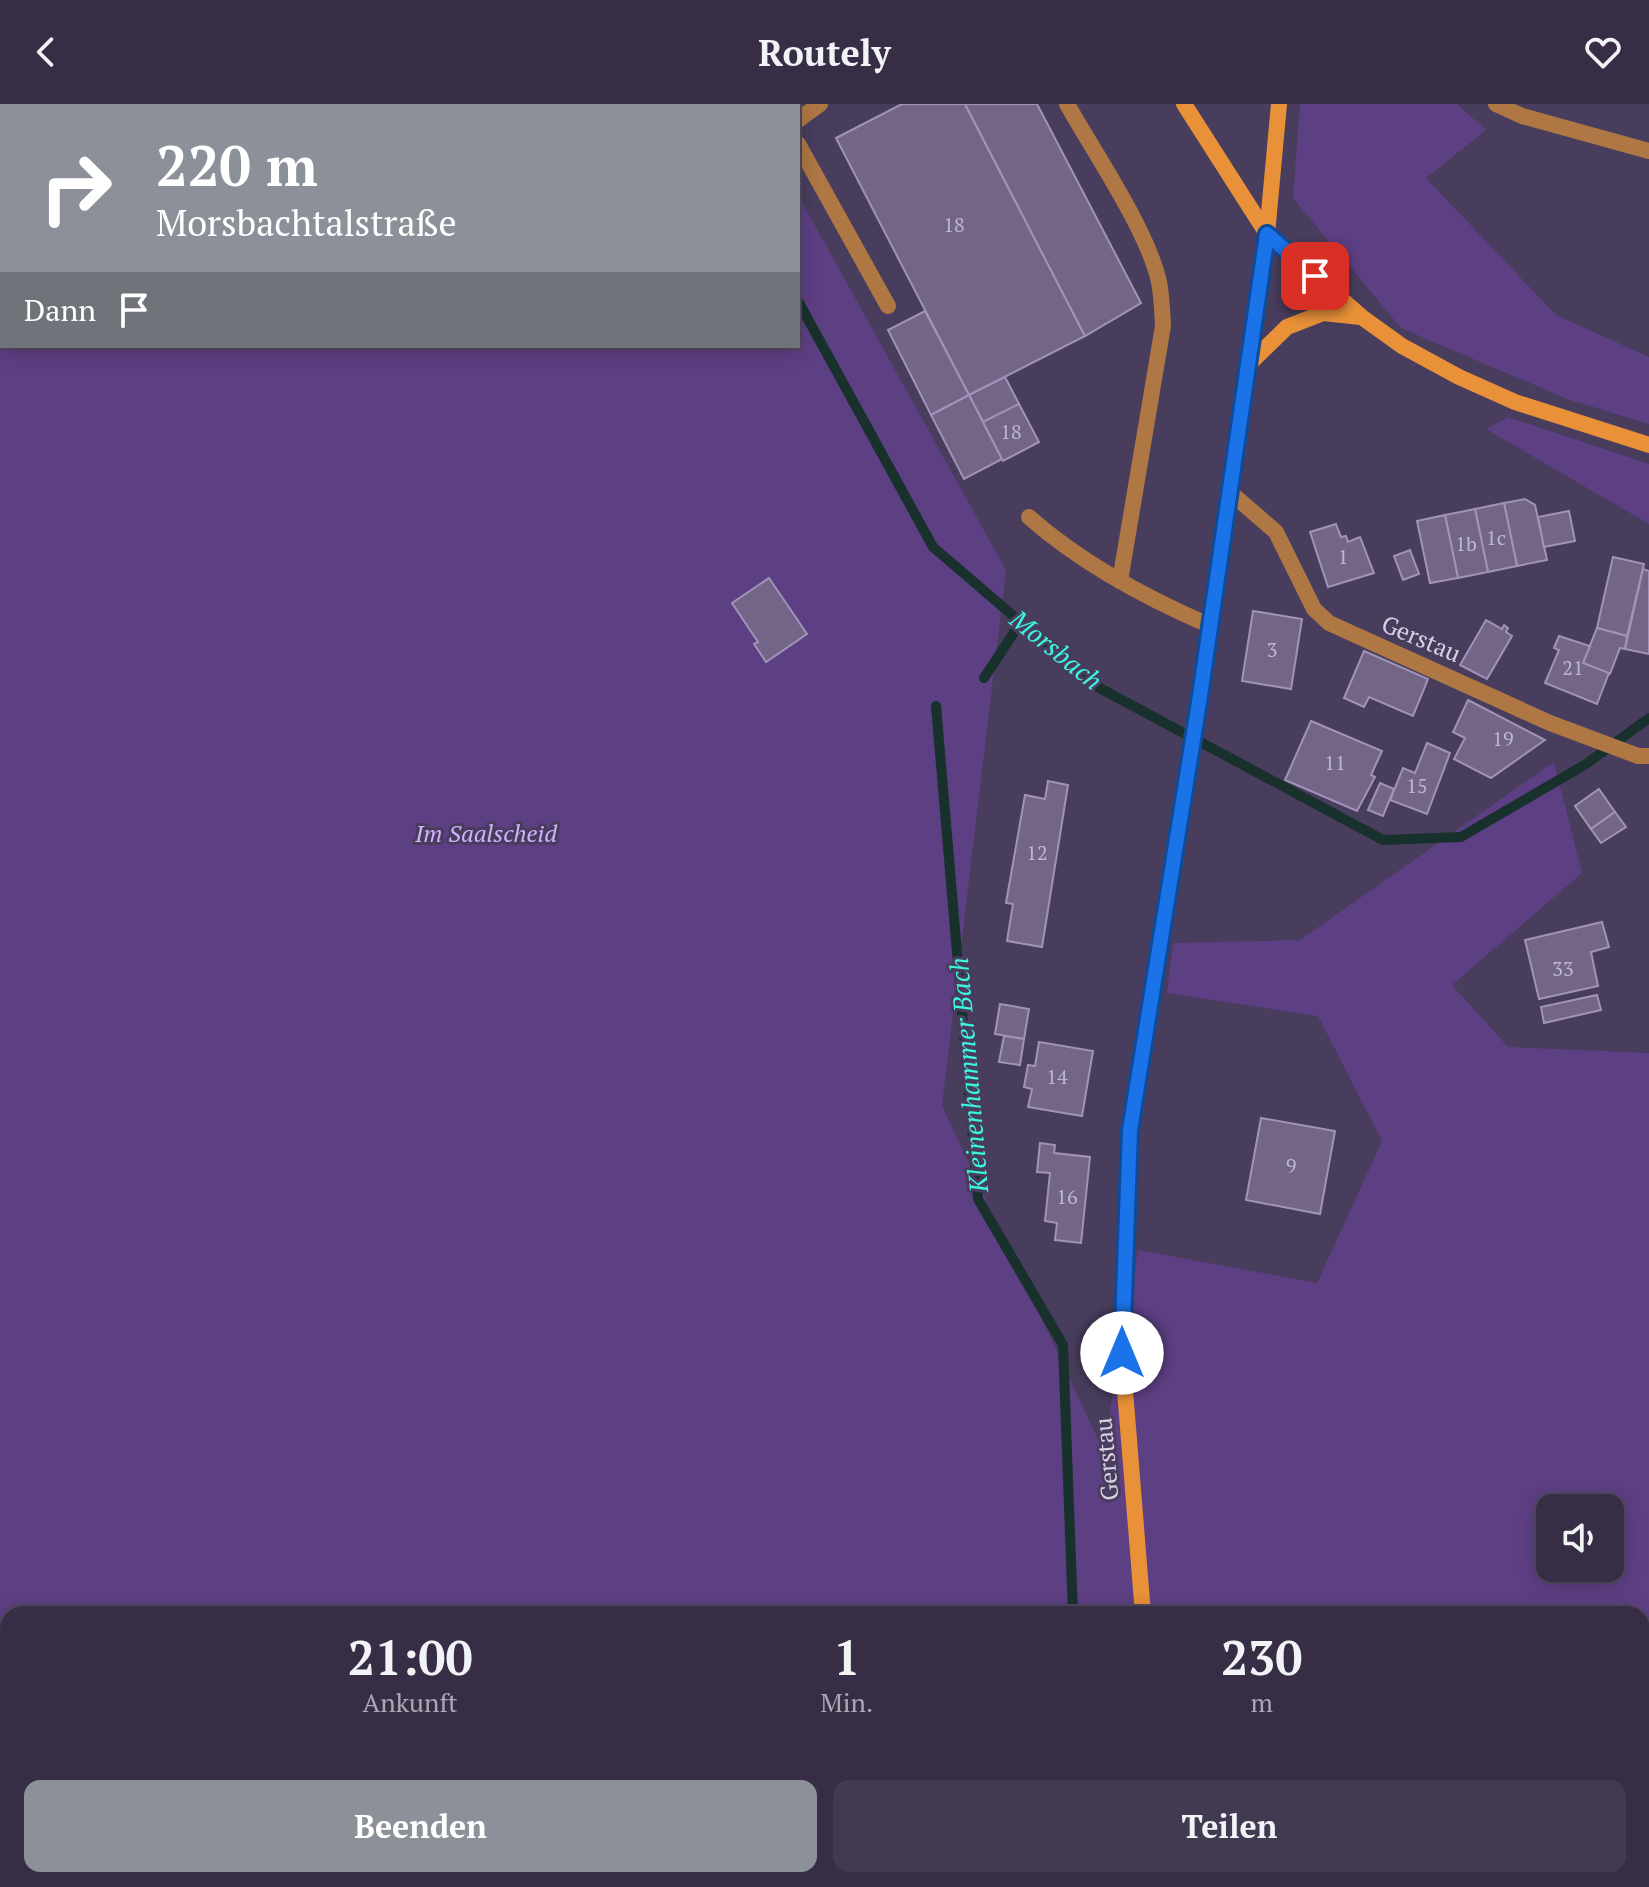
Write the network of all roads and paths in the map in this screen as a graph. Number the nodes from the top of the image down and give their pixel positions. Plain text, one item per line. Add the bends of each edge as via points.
1 (820, 104) edge
2 (1067, 104) edge
3 (1184, 104) edge
4 (1279, 104) edge
5 (1496, 104) edge
6 (800, 119) edge
7 (800, 148) edge
8 (1649, 151) edge
9 (1267, 234) junction
10 (888, 306) dead end
11 (1363, 318) junction
12 (1249, 364) junction
13 (1649, 445) edge
14 (1231, 493) junction
15 (1029, 517) dead end
16 (1120, 581) junction
17 (1211, 626) junction
18 (1644, 756) edge
19 (1142, 1606) edge

1 - 6 street
2 - 16 street via 1148,249 1159,282 1163,326
3 - 9 main road
4 - 9 main road, Gerstau
5 - 8 street
7 - 10 street
9 - 11 main road
9 - 12 main road, Gerstau
11 - 12 main road via 1323,313 1287,327
11 - 13 main road via 1402,346 1515,402
12 - 14 main road, Gerstau
14 - 17 main road, Gerstau
14 - 18 street, Gerstau via 1276,532 1314,609 1329,623 1576,734
15 - 16 street via 1056,541
16 - 17 street
17 - 19 main road, Gerstau via 1130,1130 1122,1353

